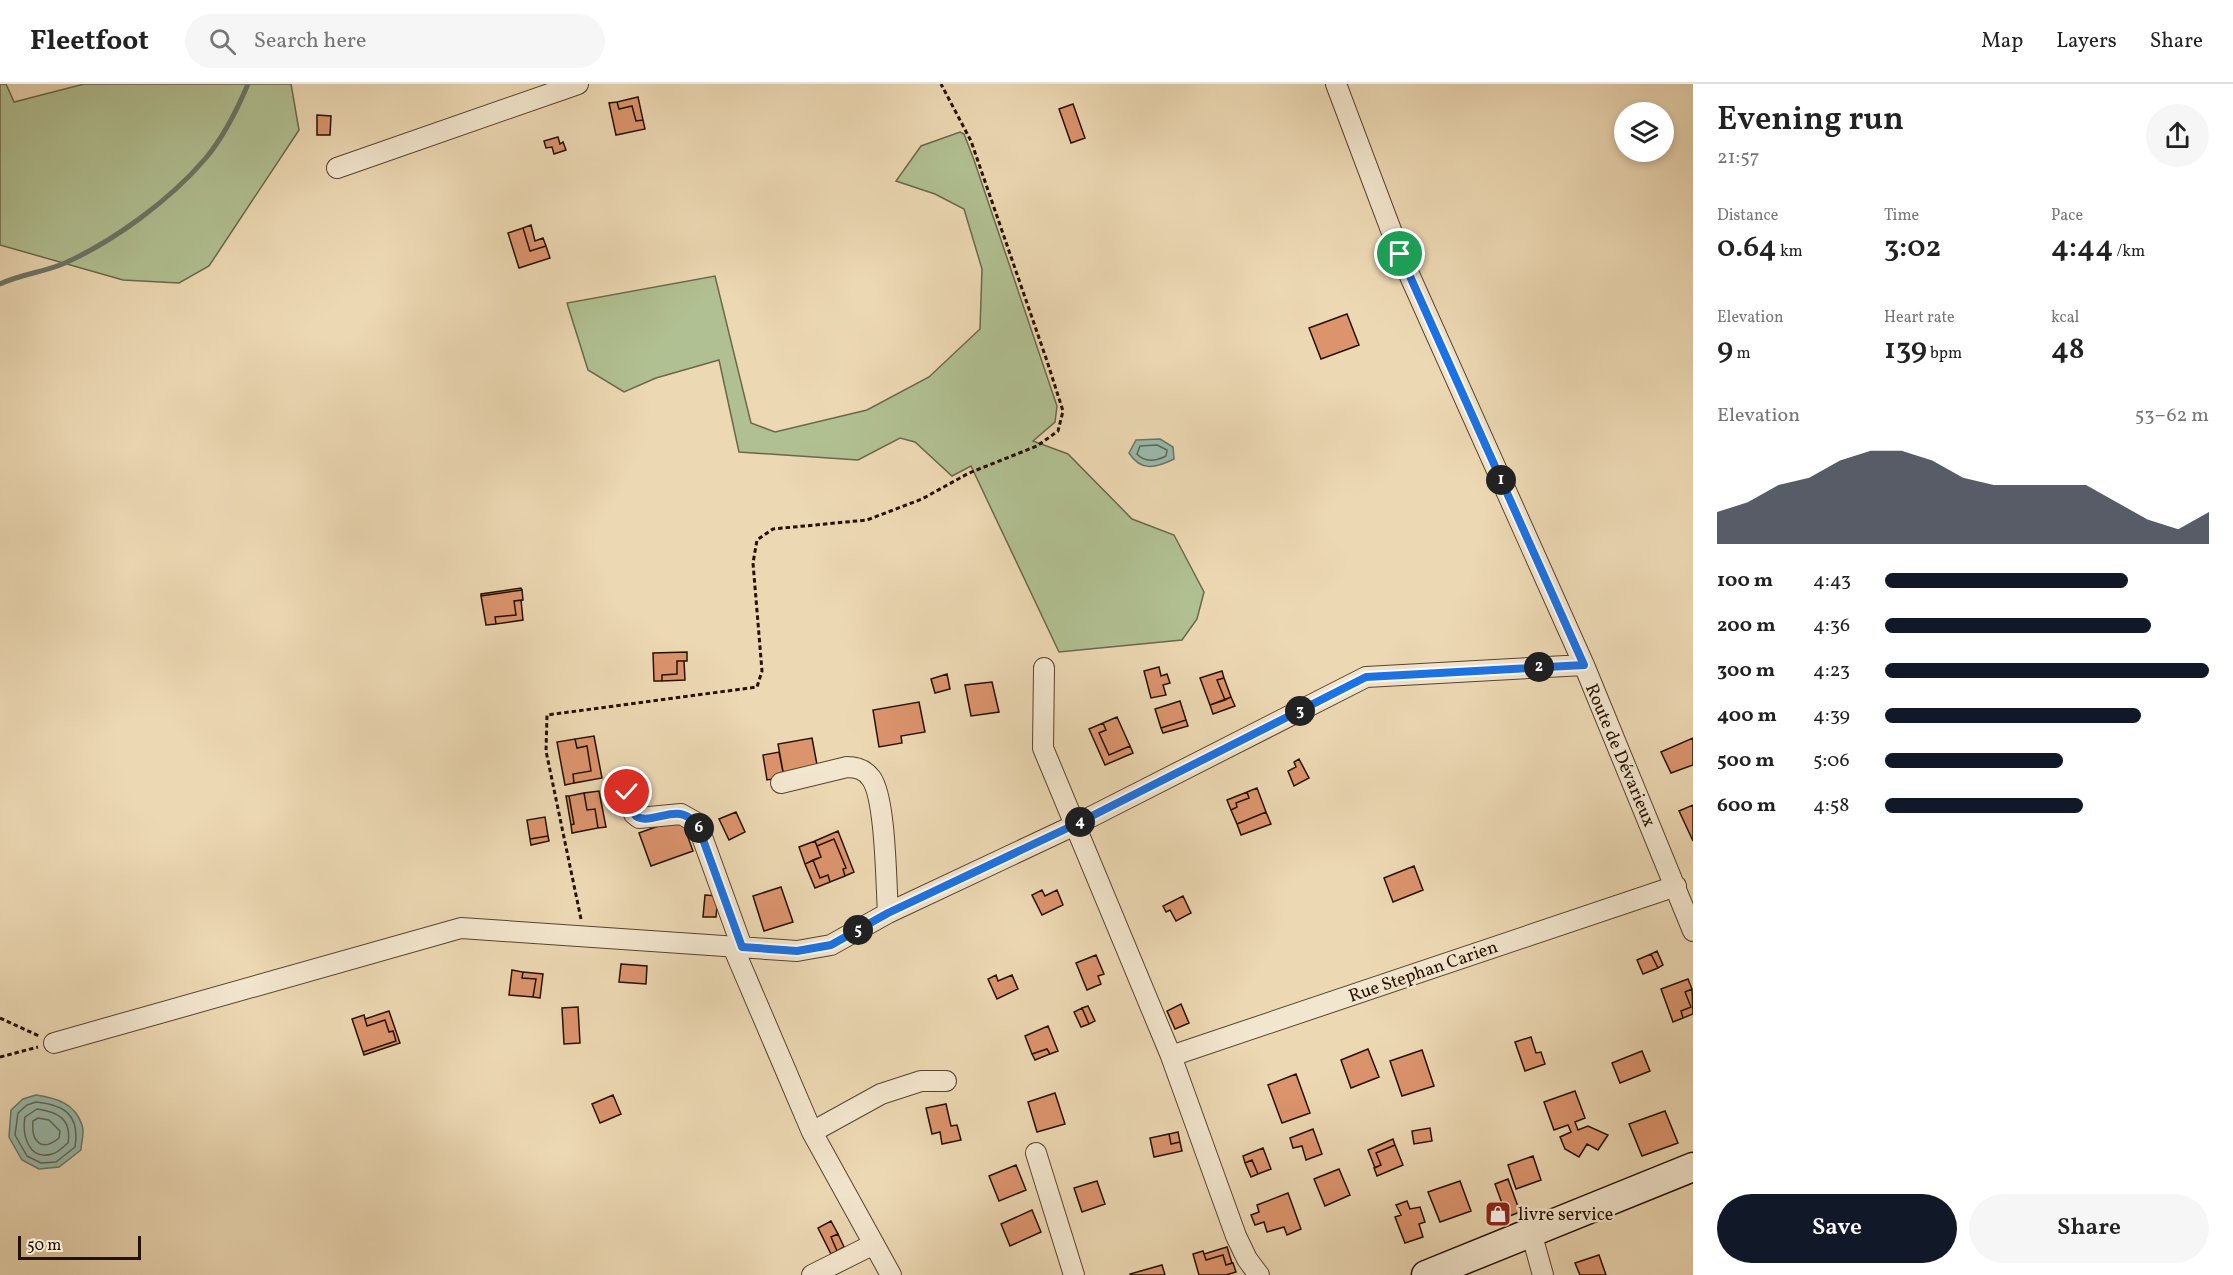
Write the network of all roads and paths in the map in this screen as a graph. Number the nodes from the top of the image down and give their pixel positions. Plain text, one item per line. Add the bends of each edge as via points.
1 (578, 84) edge
2 (941, 84) edge
3 (1336, 84) edge
4 (337, 168) dead end
5 (1584, 665) junction
6 (1044, 668) dead end
7 (781, 783) dead end
8 (627, 792) dead end
9 (1074, 825) junction
10 (1683, 893) edge
11 (888, 913) junction
12 (1693, 931) edge
13 (585, 937) junction
14 (737, 947) junction
15 (0, 1018) edge
16 (54, 1042) junction
17 (1171, 1056) junction
18 (0, 1057) edge
19 (946, 1081) dead end
20 (812, 1132) junction
21 (1036, 1153) dead end
22 (1693, 1167) edge
23 (1531, 1233) junction
24 (874, 1244) junction
25 (812, 1275) edge
26 (891, 1275) edge
27 (1074, 1275) edge
28 (1259, 1275) edge
29 (1426, 1275) edge
30 (1543, 1275) edge

1 - 4 street
2 - 13 path via 971,141 1047,361 1063,411 1058,431 1037,446 867,520 773,529 757,540 753,563 762,671 757,687 547,715 546,751
3 - 5 street, Route de Dévarieux via 1400,254
5 - 9 street via 1366,677
5 - 10 street, Route de Dévarieux
6 - 9 street via 1043,748
7 - 11 street via 847,766 864,770 872,779 881,803
8 - 14 street via 639,818 674,813 697,823
9 - 11 street
9 - 17 street
10 - 12 street, Route de Dévarieux
10 - 17 street, Rue Stephan Carien
11 - 14 street via 823,947 797,951
13 - 14 street
13 - 16 street via 461,928
14 - 20 street
15 - 16 path
16 - 18 path
17 - 28 street via 1236,1236
19 - 20 street via 921,1081 881,1094
20 - 24 street
21 - 27 street
22 - 23 main road
23 - 29 main road
23 - 30 street
24 - 25 street
24 - 26 street

